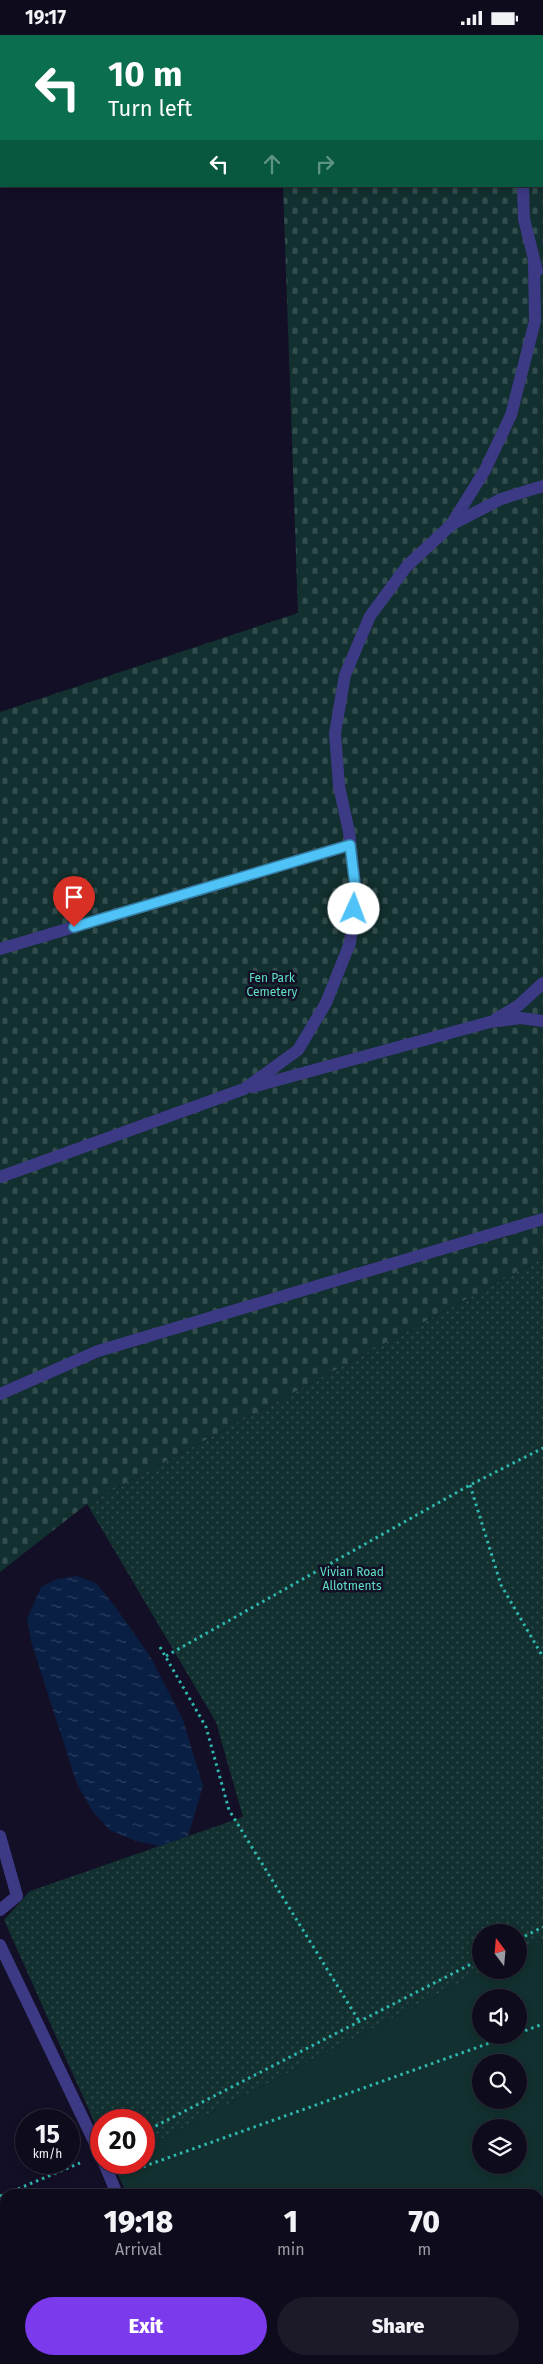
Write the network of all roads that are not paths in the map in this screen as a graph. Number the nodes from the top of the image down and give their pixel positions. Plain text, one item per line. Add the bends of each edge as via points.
1 (523, 187) edge
2 (534, 263) junction
3 (543, 284) edge
4 (543, 486) edge
5 (451, 525) junction
6 (350, 845) junction
7 (0, 949) edge
8 (543, 983) edge
9 (543, 1021) edge
10 (490, 1022) junction
11 (244, 1089) junction
12 (0, 1177) edge
13 (543, 1219) edge
14 (0, 1394) edge
15 (0, 1836) edge
16 (0, 1910) edge
17 (0, 1945) edge
18 (90, 2132) edge
19 (109, 2174) edge
20 (115, 2189) edge

1 - 2 street via 524,219
2 - 3 street
2 - 5 street via 535,321 511,415 485,470
4 - 5 street via 501,499
5 - 6 street via 408,566 370,616 345,675 335,733 339,786
6 - 7 street
6 - 11 street via 356,893 350,943 326,1003 298,1050
8 - 10 street via 519,1005
9 - 10 street via 522,1018
10 - 11 street
11 - 12 street
13 - 14 street via 98,1351
15 - 16 street via 17,1896
17 - 18 street
19 - 20 street

